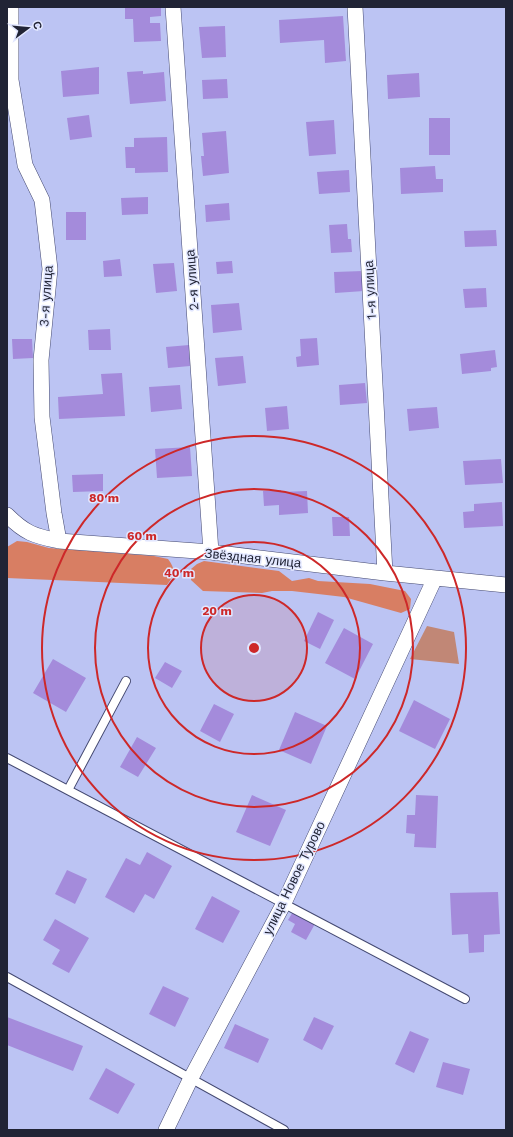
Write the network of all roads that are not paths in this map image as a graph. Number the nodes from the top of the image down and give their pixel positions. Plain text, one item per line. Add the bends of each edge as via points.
1 (11, 7) edge
2 (173, 7) edge
3 (355, 7) edge
4 (7, 515) edge
5 (59, 541) junction
6 (211, 552) junction
7 (385, 573) junction
8 (435, 578) junction
9 (506, 585) edge
10 (126, 681) dead end
11 (7, 758) edge
12 (68, 790) junction
13 (284, 903) junction
14 (7, 977) edge
15 (465, 999) dead end
16 (191, 1078) junction
17 (166, 1130) edge
18 (284, 1130) edge

1 - 5 street, 3-я улица via 11,80 25,165 42,200 50,269 41,360 42,418
2 - 6 street, 2-я улица
3 - 7 street, 1-я улица
4 - 5 street, Звёздная улица via 21,529 39,537
5 - 6 street, Звёздная улица
6 - 7 street, Звёздная улица
7 - 8 street, Звёздная улица
8 - 9 street, Звёздная улица
8 - 13 street, улица Новое Турово
10 - 12 lane
11 - 12 lane
12 - 13 lane
13 - 15 lane
13 - 16 street, улица Новое Турово
14 - 16 lane
16 - 17 street, улица Новое Турово
16 - 18 lane

